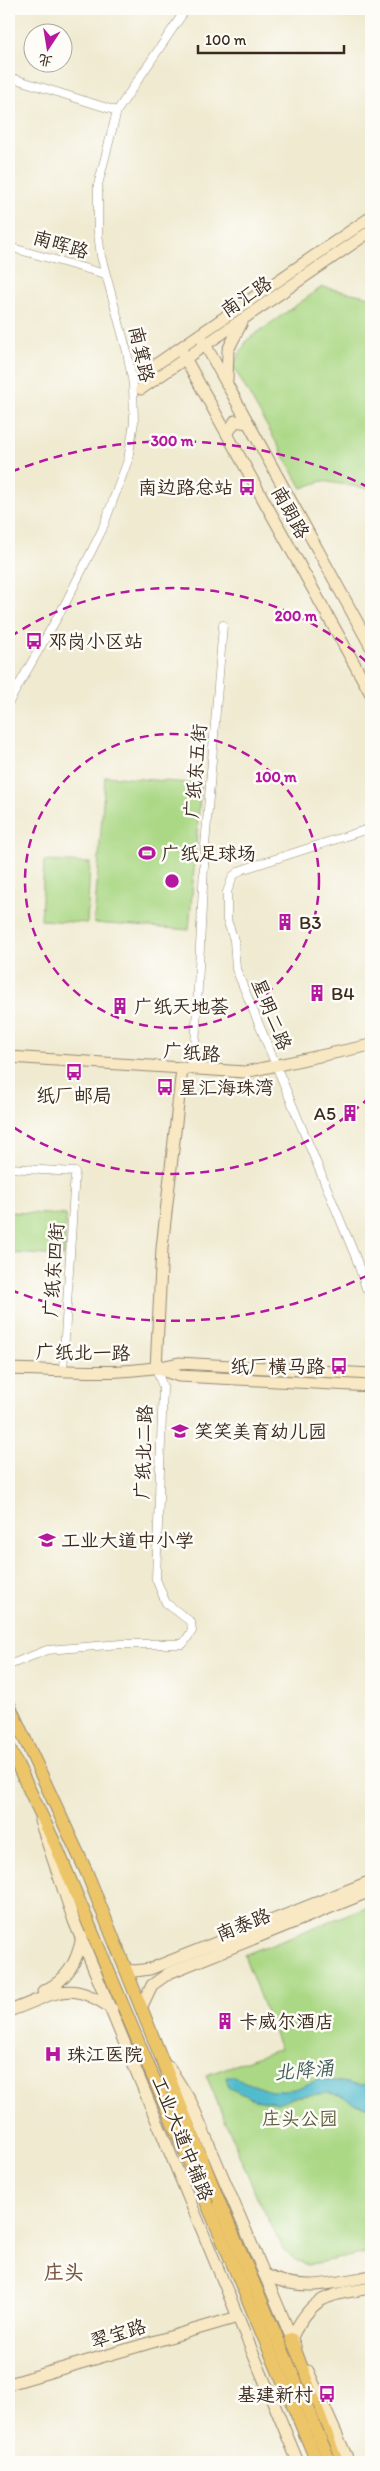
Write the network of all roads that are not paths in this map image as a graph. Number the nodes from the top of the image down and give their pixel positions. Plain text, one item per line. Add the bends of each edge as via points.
1 (186, 9) edge
2 (9, 77) edge
3 (117, 111) junction
4 (371, 218) edge
5 (371, 231) edge
6 (9, 246) edge
7 (105, 274) junction
8 (246, 317) junction
9 (200, 335) junction
10 (180, 348) junction
11 (145, 372) dead end
12 (228, 386) junction
13 (141, 389) dead end
14 (248, 424) junction
15 (228, 433) junction
16 (223, 625) dead end
17 (371, 647) edge
18 (371, 694) edge
19 (9, 702) edge
20 (371, 828) edge
21 (371, 1045) edge
22 (9, 1057) edge
23 (276, 1066) junction
24 (186, 1069) junction
25 (9, 1168) edge
26 (371, 1296) edge
27 (9, 1368) edge
28 (156, 1368) junction
29 (63, 1370) junction
30 (371, 1374) edge
31 (371, 1386) edge
32 (9, 1665) edge
33 (9, 1705) edge
34 (9, 1747) edge
35 (31, 1796) junction
36 (371, 1881) edge
37 (371, 1891) edge
38 (82, 1937) junction
39 (127, 1970) junction
40 (9, 2003) edge
41 (142, 2006) junction
42 (112, 2009) junction
43 (9, 2011) edge
44 (159, 2053) junction
45 (264, 2274) junction
46 (371, 2276) edge
47 (371, 2288) edge
48 (238, 2317) junction
49 (291, 2339) junction
50 (309, 2378) junction
51 (9, 2384) edge
52 (268, 2386) junction
53 (298, 2462) edge
54 (316, 2462) edge
55 (330, 2462) edge
56 (337, 2462) edge
57 (349, 2462) edge

1 - 3 street, 南箕路
2 - 3 street
3 - 7 street, 南箕路 via 98,185 98,233
4 - 9 street, 南汇路
5 - 8 street, 南汇路
6 - 7 street, 南晖路
7 - 19 street, 南箕路 via 134,384 131,447 102,530 65,604
8 - 12 street via 228,350
8 - 13 street, 南汇路
9 - 10 street, 南汇路
9 - 12 street, 南朗路
10 - 11 street, 南汇路
10 - 15 street, 南朗路
12 - 14 street, 南朗路
14 - 15 street via 235,421
14 - 17 street, 南朗路
15 - 18 street, 南朗路
16 - 24 street, 广纸东五街 via 205,846 195,1047
20 - 23 street, 星明二路 via 241,870 230,881 227,913 234,940 236,969
21 - 23 street, 广纸路
22 - 24 street, 广纸路
23 - 24 street, 广纸路 via 245,1072
23 - 26 street, 星明二路
24 - 28 street, 广纸北二路 via 162,1248
25 - 29 street, 广纸东四街 via 75,1172
27 - 29 street, 广纸北一路
28 - 29 street, 广纸北一路
28 - 30 street, 广纸北一路 via 179,1363
28 - 31 street via 179,1376
28 - 32 street, 广纸北二路 via 162,1387 156,1579 166,1603 191,1622 192,1631 183,1644 121,1644 47,1650
33 - 39 main road via 87,1873
34 - 35 main road
35 - 38 street, 工业大道中辅路
35 - 54 main road, bridge via 56,1846
36 - 39 street, 南泰路 via 150,1969
37 - 41 street, 南泰路 via 169,1973 152,1985
38 - 40 street via 76,1960 60,1982
38 - 42 street, 工业大道中辅路
39 - 41 main road
41 - 44 main road
42 - 43 street via 94,1996 69,1990
42 - 48 street, 工业大道中辅路
44 - 45 street, 工业大道中辅路 via 191,2102
44 - 55 main road, bridge
45 - 46 street via 277,2281 303,2286
45 - 49 street, 工业大道中辅路
47 - 49 street via 318,2302 304,2314
48 - 51 street, 翠宝路
48 - 52 street, 工业大道中辅路
49 - 50 main road
50 - 52 street via 288,2355 280,2356 272,2366
50 - 56 main road
50 - 57 street
52 - 53 street, 工业大道中辅路

